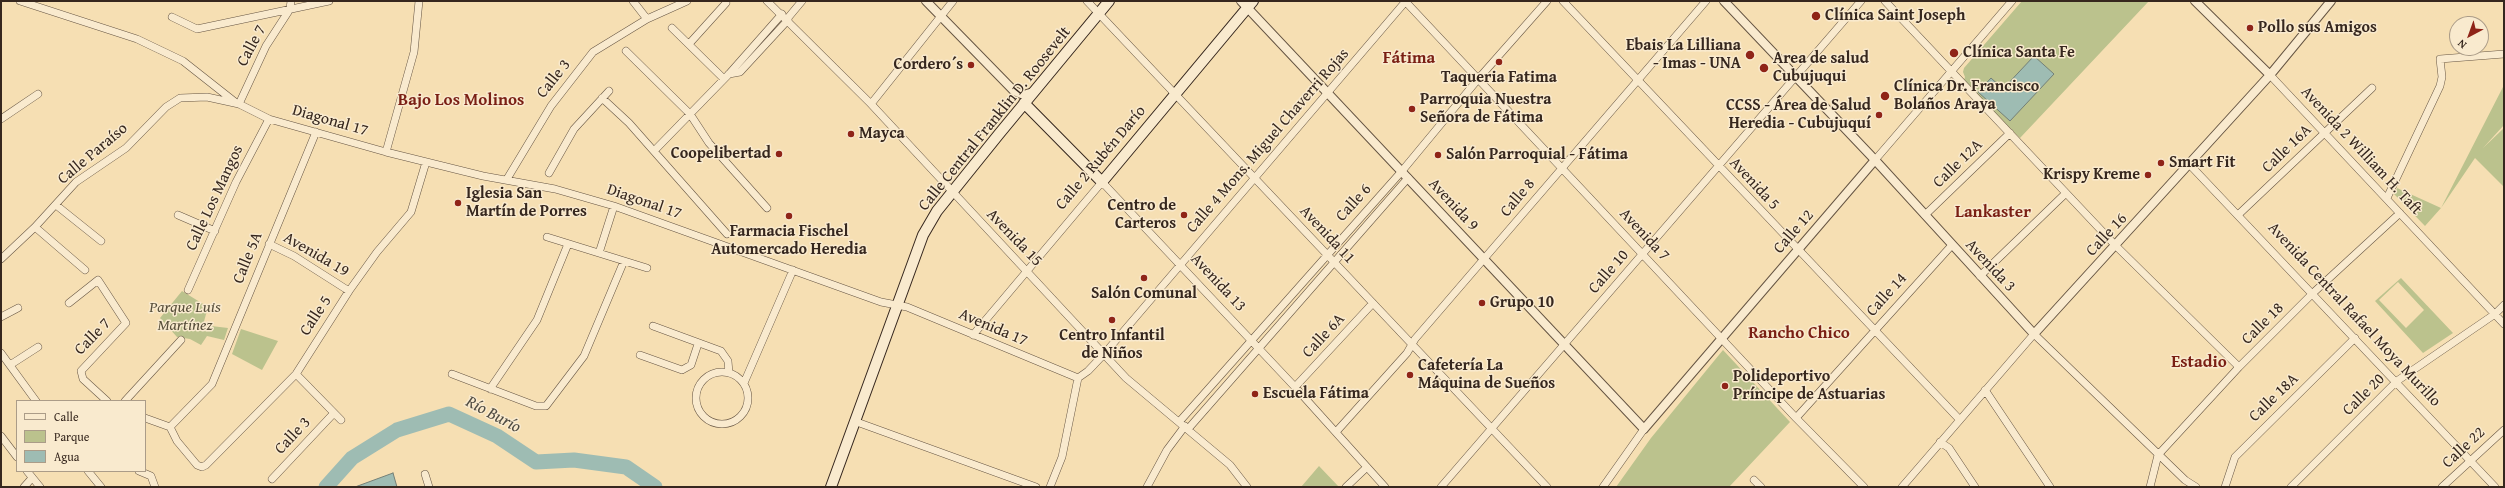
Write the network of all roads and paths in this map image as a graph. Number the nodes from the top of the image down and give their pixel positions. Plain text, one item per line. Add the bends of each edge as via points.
1 (20, 1) edge
2 (291, 1) edge
3 (329, 1) edge
4 (419, 1) edge
5 (633, 1) edge
6 (687, 1) edge
7 (767, 1) edge
8 (802, 1) edge
9 (926, 1) edge
10 (953, 1) edge
11 (1087, 1) edge
12 (1109, 1) edge
13 (1405, 1) edge
14 (1547, 1) edge
15 (1563, 1) edge
16 (1706, 1) edge
17 (1724, 1) edge
18 (1861, 1) edge
19 (1884, 1) edge
20 (2012, 1) edge
21 (2195, 1) edge
22 (2331, 1) edge
23 (726, 3) dead end
24 (1247, 3) edge
25 (290, 9) junction
26 (1099, 14) junction
27 (940, 16) junction
28 (172, 17) dead end
29 (786, 18) junction
30 (647, 19) junction
31 (672, 28) dead end
32 (688, 44) junction
33 (626, 51) dead end
34 (2504, 54) edge
35 (1950, 71) junction
36 (2270, 75) junction
37 (726, 76) junction
38 (1796, 77) junction
39 (1479, 78) junction
40 (1638, 81) junction
41 (2372, 88) dead end
42 (609, 91) dead end
43 (1014, 91) junction
44 (1033, 92) junction
45 (1328, 92) junction
46 (1175, 93) junction
47 (38, 94) dead end
48 (602, 98) junction
49 (1024, 103) junction
50 (239, 104) junction
51 (871, 104) junction
52 (690, 114) junction
53 (1015, 114) junction
54 (1, 119) edge
55 (269, 119) junction
56 (316, 132) junction
57 (2324, 132) junction
58 (2010, 133) junction
59 (654, 151) junction
60 (386, 152) junction
61 (1875, 160) junction
62 (426, 162) junction
63 (2190, 165) junction
64 (1719, 166) junction
65 (1562, 168) junction
66 (1402, 171) junction
67 (549, 173) dead end
68 (1254, 178) junction
69 (1408, 178) junction
70 (507, 179) junction
71 (1102, 182) junction
72 (952, 193) junction
73 (2066, 194) junction
74 (2387, 198) junction
75 (56, 205) junction
76 (614, 206) junction
77 (768, 208) dead end
78 (2400, 213) junction
79 (2239, 214) junction
80 (178, 215) dead end
81 (1925, 215) junction
82 (35, 227) junction
83 (215, 231) junction
84 (727, 234) dead end
85 (547, 237) dead end
86 (100, 241) dead end
87 (269, 244) junction
88 (568, 244) junction
89 (1952, 245) junction
90 (2116, 246) junction
91 (1797, 250) junction
92 (599, 253) junction
93 (1326, 254) junction
94 (1643, 255) junction
95 (1, 259) edge
96 (1484, 259) junction
97 (624, 261) junction
98 (1334, 263) junction
99 (1181, 265) junction
100 (647, 268) dead end
101 (84, 270) dead end
102 (793, 270) junction
103 (1026, 271) junction
104 (1980, 276) junction
105 (188, 290) dead end
106 (349, 291) junction
107 (2313, 293) junction
108 (70, 303) dead end
109 (1372, 304) junction
110 (897, 305) junction
111 (2504, 305) edge
112 (18, 308) dead end
113 (2495, 314) junction
114 (1, 317) edge
115 (2504, 324) edge
116 (653, 326) dead end
117 (1874, 331) junction
118 (2034, 334) junction
119 (973, 335) junction
120 (1722, 338) junction
121 (2355, 338) junction
122 (1250, 339) junction
123 (181, 340) dead end
124 (698, 344) junction
125 (1411, 345) junction
126 (1565, 345) junction
127 (38, 347) dead end
128 (1258, 347) junction
129 (1, 353) edge
130 (1105, 353) junction
131 (640, 356) dead end
132 (10, 365) junction
133 (2239, 367) junction
134 (729, 373) junction
135 (296, 374) junction
136 (452, 374) dead end
137 (1078, 378) junction
138 (2397, 382) junction
139 (744, 383) junction
140 (1295, 387) junction
141 (490, 389) junction
142 (1985, 390) junction
143 (98, 399) edge
144 (35, 400) edge
145 (126, 400) edge
146 (334, 413) junction
147 (146, 418) edge
148 (1796, 418) junction
149 (1959, 419) junction
150 (341, 420) dead end
151 (854, 421) junction
152 (1184, 426) junction
153 (170, 427) junction
154 (1644, 429) junction
155 (1491, 430) junction
156 (2504, 430) edge
157 (1336, 432) junction
158 (1, 436) edge
159 (1940, 442) junction
160 (2158, 455) junction
161 (16, 457) edge
162 (2472, 461) junction
163 (1367, 467) junction
164 (28, 472) edge
165 (89, 472) edge
166 (140, 472) edge
167 (425, 474) dead end
168 (32, 478) junction
169 (272, 479) dead end
170 (1754, 480) dead end
171 (24, 487) edge
172 (40, 487) edge
173 (101, 487) edge
174 (155, 487) edge
175 (429, 487) edge
176 (831, 487) edge
177 (1036, 487) edge
178 (1050, 487) edge
179 (1147, 487) edge
180 (1247, 487) edge
181 (1346, 487) edge
182 (1385, 487) edge
183 (1441, 487) edge
184 (1547, 487) edge
185 (1603, 487) edge
186 (1761, 487) edge
187 (1864, 487) edge
188 (1902, 487) edge
189 (1975, 487) edge
190 (2050, 487) edge
191 (2150, 487) edge
192 (2196, 487) edge
193 (2225, 487) edge
194 (2291, 487) edge
195 (2442, 487) edge
196 (2495, 487) edge

1 - 50 street via 143,43 183,61
2 - 25 street, Calle 7
3 - 25 street
4 - 60 street via 414,52
5 - 30 street
6 - 30 street
7 - 29 street, Avenida 15
8 - 29 street
9 - 27 street
10 - 27 street
11 - 26 street, Avenida 11
12 - 26 main road, Calle Central Franklin D. Roosevelt
13 - 39 street, Avenida 7
13 - 45 street, Calle 4 Mons. Miguel Chaverri Rojas
14 - 39 street, Calle 6
15 - 40 street, Avenida 5
16 - 40 street, Calle 8
17 - 38 street, Avenida 3
18 - 38 street, Calle 10
19 - 35 street
20 - 35 street, Calle 12
21 - 36 street, Avenida 2 William H. Taft
22 - 36 street, Calle 16
23 - 32 street
24 - 45 street, Avenida 9
24 - 46 main road, Calle 2 Rubén Darío
25 - 28 street via 197,29
25 - 50 street, Calle 7 via 266,46
26 - 44 main road, Calle Central Franklin D. Roosevelt
26 - 46 street, Avenida 11
27 - 43 street
27 - 51 street
29 - 37 street
29 - 51 street, Avenida 15
30 - 70 street, Calle 3 via 593,52 550,106
31 - 32 street
32 - 37 street
33 - 52 street
34 - 74 street via 2440,59 2440,86
35 - 58 street
35 - 61 street, Calle 12
36 - 57 street, Avenida 2 William H. Taft
36 - 63 street, Calle 16
37 - 52 street
38 - 61 street, Avenida 3
38 - 64 street, Calle 10
39 - 65 street, Avenida 7
39 - 66 street, Calle 6
40 - 64 street, Avenida 5
40 - 65 street, Calle 8
41 - 57 street, Calle 16A
42 - 48 street
43 - 44 street via 1024,95
43 - 53 street via 1018,100
44 - 49 main road, Calle Central Franklin D. Roosevelt
45 - 66 street, Avenida 9
45 - 68 street, Calle 4 Mons. Miguel Chaverri Rojas
46 - 68 street, Avenida 11
46 - 71 main road, Calle 2 Rubén Darío
47 - 54 street
48 - 59 street
48 - 67 street via 574,129
49 - 53 main road, Calle Central Franklin D. Roosevelt
49 - 71 main road, Avenida 13
50 - 55 street, Diagonal 17
50 - 75 street, Calle Paraíso via 207,97 180,98 146,125 126,148 76,182
51 - 72 street, Avenida 15
52 - 59 street
52 - 77 street via 710,143
53 - 72 main road, Calle Central Franklin D. Roosevelt
55 - 56 street, Diagonal 17
55 - 83 street, Calle Los Mangos via 236,182
56 - 60 street, Diagonal 17
56 - 87 street, Calle 5A
57 - 74 street, Avenida 2 William H. Taft
57 - 79 street, Calle 16A
58 - 73 street
58 - 81 street, Calle 12A
59 - 84 street
60 - 62 street, Diagonal 17
61 - 81 street, Avenida 3
61 - 91 street, Calle 12
62 - 70 street, Diagonal 17
62 - 106 street, Calle 5 via 411,212 377,252
63 - 79 street, Avenida Central Rafael Moya Murillo
63 - 90 street, Calle 16
64 - 91 street, Avenida 5
64 - 94 street, Calle 10
65 - 94 street, Avenida 7
65 - 96 street, Calle 8
66 - 69 street, Avenida 9
66 - 93 street, Calle 6
68 - 93 street, Avenida 11
68 - 99 street, Calle 4 Mons. Miguel Chaverri Rojas
69 - 96 street, Avenida 9
69 - 98 street, Calle 6
70 - 76 street, Diagonal 17 via 555,189
71 - 99 street, Avenida 13
71 - 103 street, Calle 2 Rubén Darío
72 - 103 street, Avenida 15
72 - 110 main road, Calle Central Franklin D. Roosevelt via 923,235
73 - 90 street
73 - 104 street
74 - 78 street, Avenida 2 William H. Taft
75 - 82 street, Calle Paraíso
75 - 86 street
76 - 92 street
76 - 102 street, Diagonal 17
78 - 107 street, Calle 18
78 - 113 street, Avenida 2 William H. Taft
79 - 107 street, Avenida Central Rafael Moya Murillo
80 - 83 street
81 - 89 street, Avenida 3
82 - 95 street, Calle Paraíso
82 - 101 street
83 - 105 street, Calle Los Mangos
85 - 88 street
87 - 106 street, Avenida 19 via 294,256
87 - 153 street, Calle 5A via 212,384
88 - 92 street
88 - 141 street via 537,320
89 - 104 street, Avenida 3
89 - 117 street, Calle 14
90 - 118 street, Calle 16
90 - 133 street
91 - 117 street, Avenida 5
91 - 120 street, Calle 12
92 - 97 street
93 - 98 street, Avenida 11
93 - 122 street, Calle 6
94 - 120 street, Avenida 7
94 - 126 street, Calle 10
96 - 125 street, Calle 8
96 - 126 street, Avenida 9
97 - 100 street
97 - 141 street via 584,356 546,406 536,406
98 - 109 street, Avenida 11
98 - 128 street, Calle 6
99 - 122 street, Avenida 13
99 - 130 street, Calle 4 Mons. Miguel Chaverri Rojas
102 - 110 street, Diagonal 17 via 881,302
102 - 139 street
103 - 119 street, Calle 2 Rubén Darío
103 - 130 street, Avenida 15
104 - 118 street, Avenida 3
106 - 135 street, Calle 5
107 - 121 street, Avenida Central Rafael Moya Murillo
107 - 133 street, Calle 18
108 - 143 street, Calle 7 via 98,280 126,323 81,371 83,379
109 - 125 street, Avenida 11
109 - 140 street, Calle 6A
110 - 119 street, Avenida 17
110 - 151 main road, Calle Central Franklin D. Roosevelt
111 - 113 street, Calle 20
112 - 114 street
113 - 115 street, Avenida 2 William H. Taft
113 - 138 street, Calle 20
116 - 124 street
117 - 148 street, Calle 14
117 - 149 street, Avenida 5
118 - 142 street, Calle 16
118 - 160 street, Avenida 3
119 - 137 street, Avenida 17
120 - 148 street, Avenida 7
120 - 154 street, Calle 12
121 - 138 street, Avenida Central Rafael Moya Murillo
121 - 193 street, Calle 18A via 2235,457
122 - 128 street, Avenida 13
122 - 152 street, Calle 6
123 - 145 street
124 - 131 street via 691,365 682,370
124 - 134 street via 721,351 728,361
125 - 155 street, Avenida 11
125 - 157 street, Calle 8 via 1407,354
126 - 154 street, Avenida 9
126 - 155 street, Calle 10
127 - 132 street
128 - 140 street, Avenida 13
128 - 152 street, Calle 6
129 - 132 street
130 - 137 street, Calle 4 Mons. Miguel Chaverri Rojas
130 - 152 street, Avenida 15 via 1126,378
132 - 144 street
133 - 160 street, Calle 18
134 - 139 street
134 - 139 street via 714,373 702,381 697,389 698,409 704,417 722,424 740,418 746,410 748,400
135 - 146 street
135 - 153 street, Calle 5 via 202,467 197,465
136 - 141 street
137 - 178 street via 1065,445
138 - 162 street, Avenida Central Rafael Moya Murillo
138 - 194 street, Calle 20
140 - 157 street, Avenida 13
142 - 149 street, Calle 16
142 - 190 street
146 - 150 street
146 - 169 street, Calle 3
147 - 153 street
148 - 187 street, Avenida 7
149 - 159 street, Calle 16
151 - 176 main road, Calle Central Franklin D. Roosevelt
151 - 177 street
152 - 179 street, Calle 6 via 1167,450
152 - 180 street, Avenida 15 via 1230,465
154 - 185 street, Calle 12
155 - 183 street, Calle 10
155 - 184 street, Avenida 11
156 - 162 street, Calle 22
157 - 163 street, Avenida 13
158 - 161 street
159 - 188 street, Calle 16
159 - 189 street via 1949,448
160 - 191 street, Calle 18
160 - 192 street, Avenida 3
162 - 195 street, Calle 22
162 - 196 street, Avenida Central Rafael Moya Murillo
163 - 181 street
163 - 182 street, Avenida 13
164 - 168 street
165 - 173 street
166 - 174 street via 150,476
167 - 175 street
168 - 171 street
168 - 172 street
170 - 186 street

